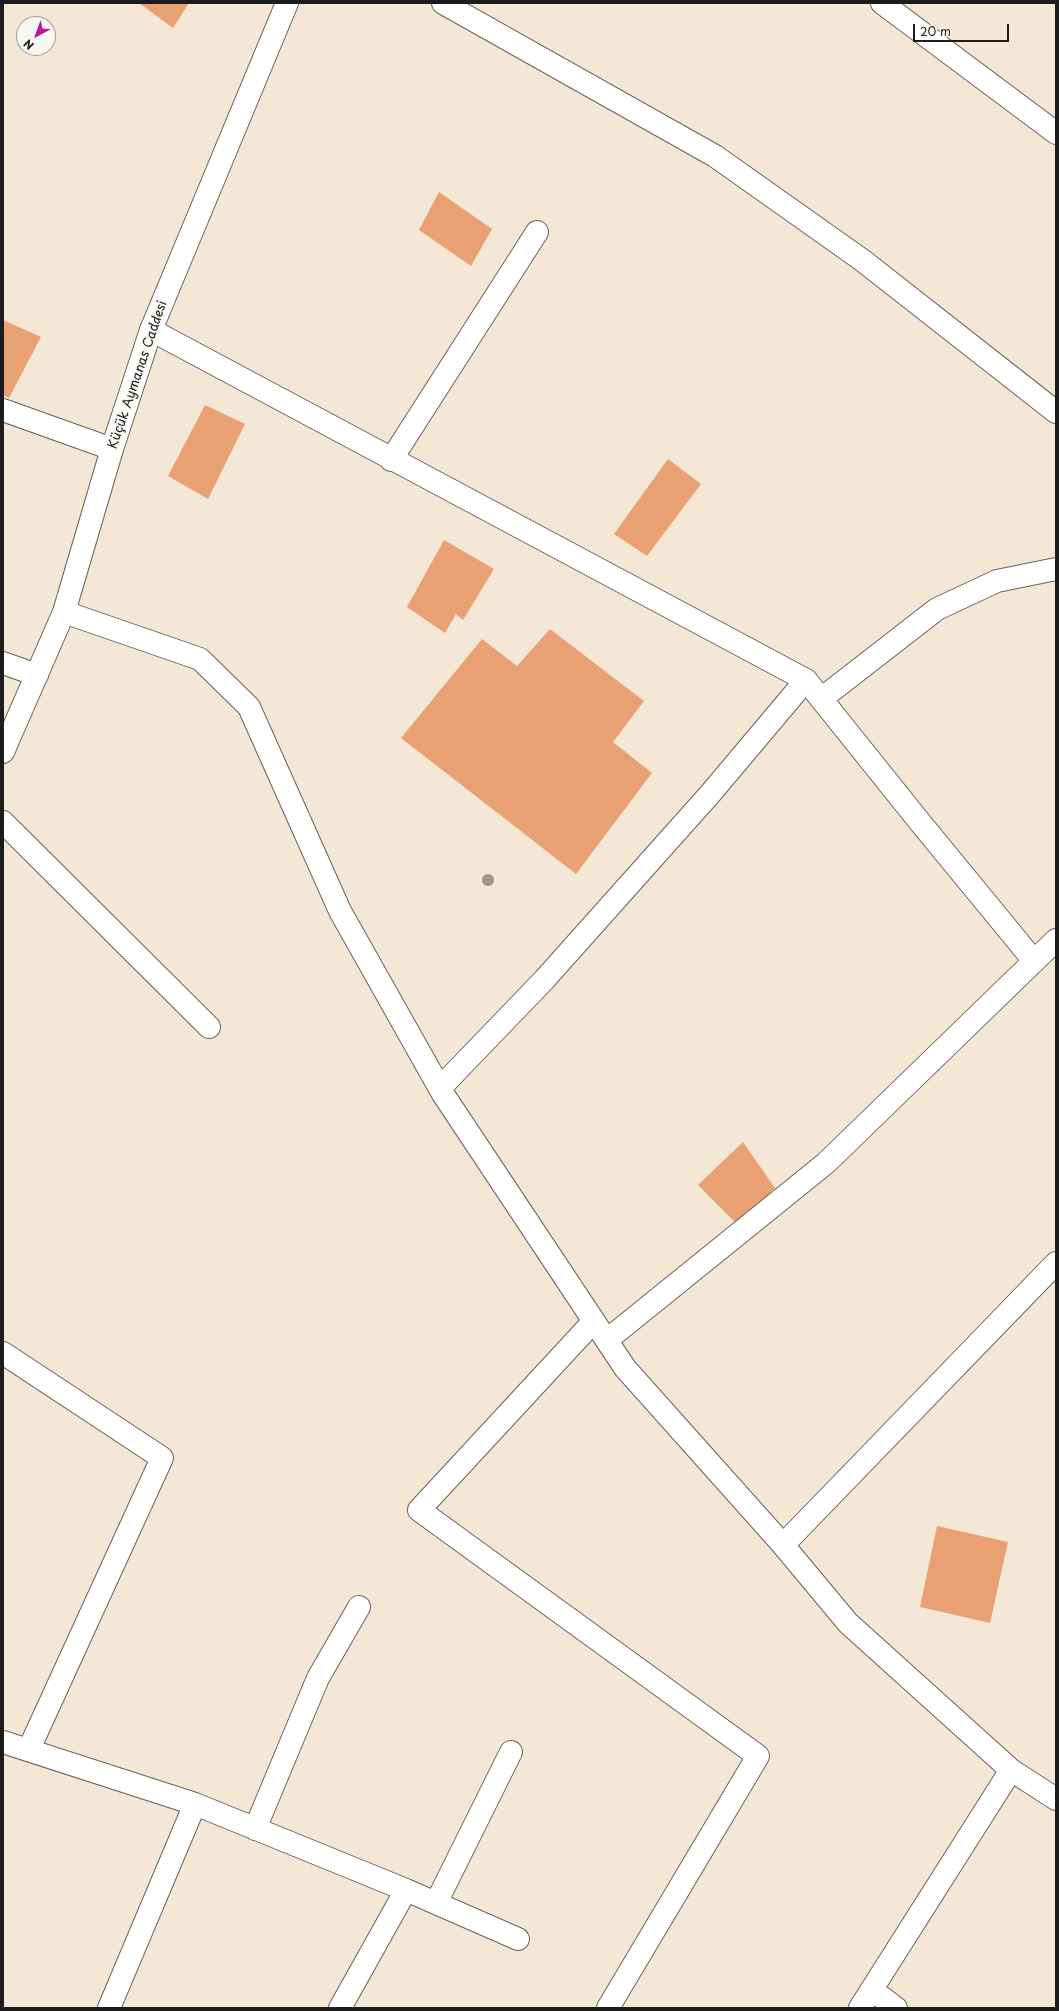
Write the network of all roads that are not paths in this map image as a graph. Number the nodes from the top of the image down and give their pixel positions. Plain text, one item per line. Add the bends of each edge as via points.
1 (287, 3) edge
2 (444, 3) edge
3 (882, 3) edge
4 (1056, 133) edge
5 (537, 232) dead end
6 (151, 330) junction
7 (3, 410) edge
8 (1056, 412) edge
9 (112, 449) junction
10 (391, 460) junction
11 (1056, 569) edge
12 (64, 612) junction
13 (3, 663) edge
14 (37, 675) junction
15 (806, 680) junction
16 (821, 699) junction
17 (3, 752) edge
18 (3, 822) edge
19 (1056, 940) edge
20 (1034, 961) junction
21 (209, 1027) dead end
22 (440, 1088) junction
23 (1056, 1263) edge
24 (594, 1321) junction
25 (607, 1340) junction
26 (3, 1353) edge
27 (782, 1545) junction
28 (359, 1607) dead end
29 (3, 1742) edge
30 (29, 1749) junction
31 (510, 1752) dead end
32 (1011, 1770) junction
33 (1056, 1799) edge
34 (195, 1804) junction
35 (255, 1828) junction
36 (406, 1890) junction
37 (436, 1903) junction
38 (518, 1939) dead end
39 (872, 1990) junction
40 (109, 2008) edge
41 (340, 2008) edge
42 (608, 2008) edge
43 (860, 2008) edge
44 (896, 2008) edge

1 - 6 street, Küçük Aymanas Caddesi
2 - 8 street via 715,156 862,260
3 - 4 street
5 - 10 street
6 - 9 street, Küçük Aymanas Caddesi
6 - 10 street
7 - 9 street
9 - 12 street, Küçük Aymanas Caddesi
10 - 15 street
11 - 16 street via 996,580 937,609
12 - 14 street, Küçük Aymanas Caddesi
12 - 22 street via 200,659 249,707 340,911
13 - 14 street
14 - 17 street, Küçük Aymanas Caddesi
15 - 16 street
15 - 22 street via 705,800 544,980
16 - 20 street
18 - 21 street
19 - 20 street
20 - 25 street via 826,1163
22 - 24 street
23 - 27 street
24 - 25 street
24 - 42 street via 419,1510 758,1756
25 - 27 street via 625,1368
26 - 30 street via 162,1458
27 - 32 street via 848,1623
28 - 35 street via 318,1678
29 - 30 street
30 - 34 street
31 - 37 street
32 - 33 street
32 - 39 street
34 - 35 street
34 - 40 street
35 - 36 street
36 - 37 street
36 - 41 street
37 - 38 street
39 - 43 street
39 - 44 street

